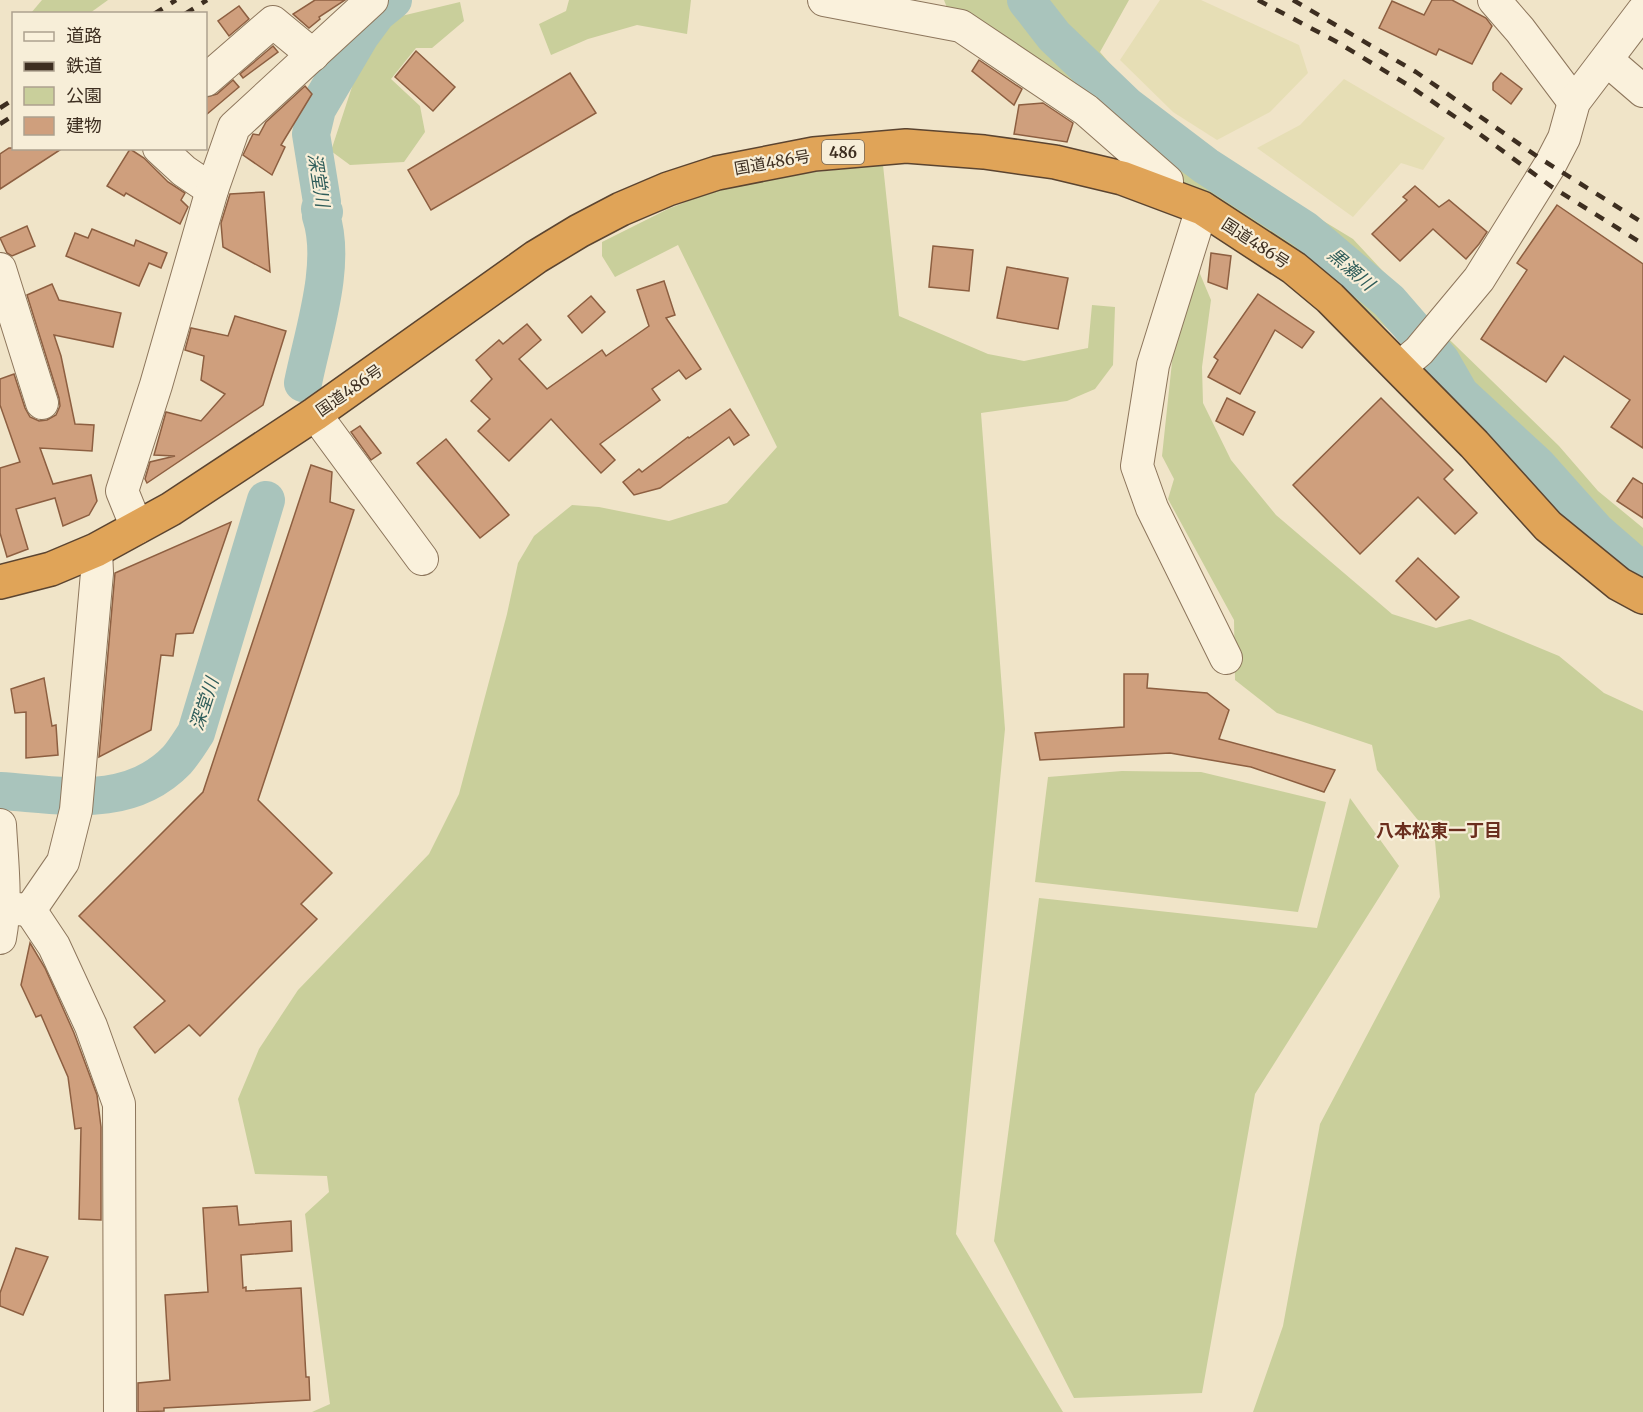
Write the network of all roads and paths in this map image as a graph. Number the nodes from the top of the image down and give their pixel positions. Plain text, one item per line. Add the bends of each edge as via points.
1 (372, 0) edge
2 (824, 0) edge
3 (1494, 0) edge
4 (1643, 11) edge
5 (314, 55) junction
6 (1607, 60) junction
7 (207, 79) edge
8 (1643, 91) edge
9 (1574, 102) junction
10 (161, 150) edge
11 (212, 190) junction
12 (1166, 194) junction
13 (1202, 208) junction
14 (0, 269) edge
15 (1419, 349) junction
16 (42, 403) dead end
17 (315, 414) junction
18 (136, 528) junction
19 (96, 550) junction
20 (422, 559) dead end
21 (0, 582) edge
22 (1643, 597) edge
23 (1226, 658) dead end
24 (0, 825) edge
25 (11, 919) edge
26 (120, 1412) edge

1 - 5 street
2 - 12 street via 961,26 1086,110 1167,181
3 - 9 street
4 - 6 street
5 - 7 street via 273,22
5 - 11 street via 234,127
6 - 8 street
6 - 9 street
9 - 15 street via 1564,138 1550,165 1479,279
10 - 11 street
11 - 18 street via 122,492
12 - 13 highway, 国道486号 / 486
12 - 17 highway, 国道486号 / 486 via 1122,178 1055,162 906,146 814,154 717,173 668,189 579,231 536,257
13 - 15 highway, 国道486号 / 486 via 1294,268 1330,298
13 - 23 street via 1153,365 1137,466 1152,508
14 - 16 street
15 - 22 highway, 国道486号 / 486 via 1474,444 1548,526 1620,584
17 - 18 highway, 国道486号 / 486
17 - 20 street
18 - 19 highway, 国道486号 / 486
19 - 21 highway, 国道486号 / 486
19 - 25 street via 77,795 63,862
24 - 25 street via 3,877
25 - 26 street via 59,956 91,1026 119,1104

